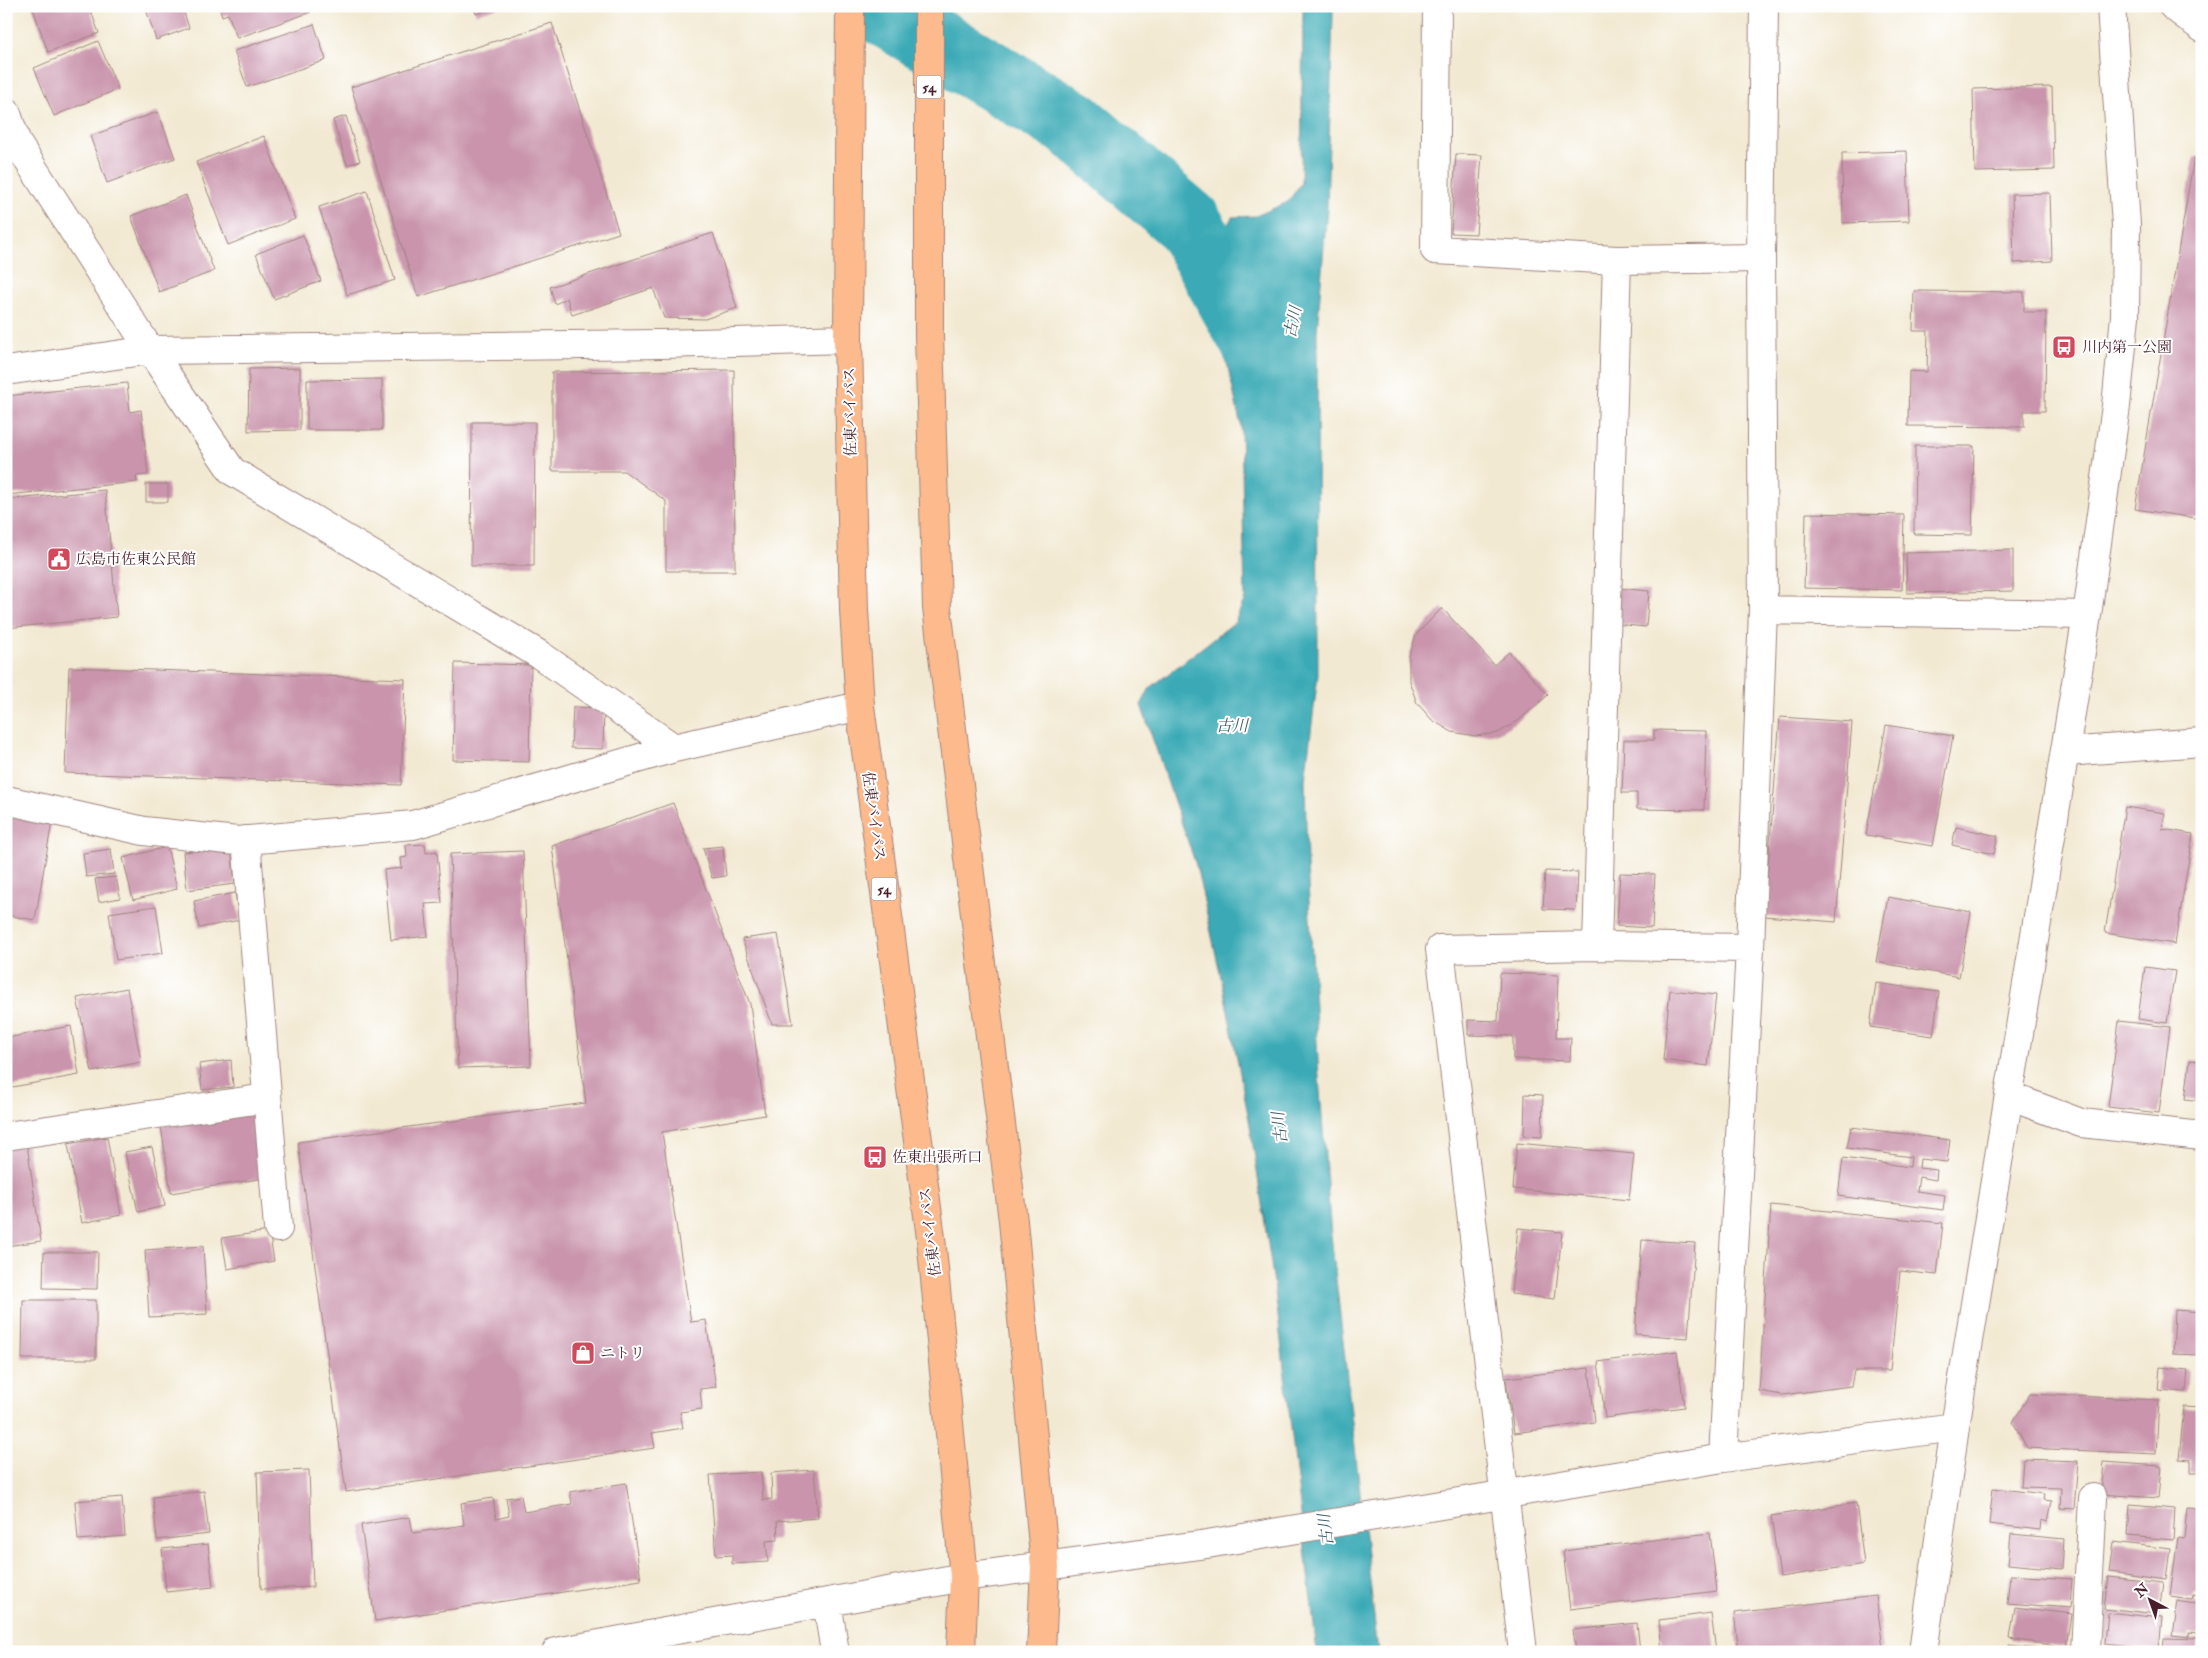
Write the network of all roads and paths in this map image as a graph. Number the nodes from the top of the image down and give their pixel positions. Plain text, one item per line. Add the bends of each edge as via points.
1 (850, 6) edge
2 (929, 6) edge
3 (1437, 6) edge
4 (1764, 6) edge
5 (2111, 6) edge
6 (2173, 6) edge
7 (2202, 28) edge
8 (6, 111) edge
9 (1761, 258) junction
10 (1617, 260) junction
11 (848, 339) junction
12 (150, 350) junction
13 (6, 371) edge
14 (1763, 610) junction
15 (2087, 615) junction
16 (860, 706) junction
17 (2202, 742) edge
18 (674, 748) junction
19 (2065, 752) junction
20 (6, 800) edge
21 (246, 840) junction
22 (1598, 946) junction
23 (1750, 948) junction
24 (2009, 1096) junction
25 (267, 1098) junction
26 (6, 1136) edge
27 (2202, 1136) edge
28 (278, 1228) dead end
29 (1955, 1427) junction
30 (1723, 1458) junction
31 (1504, 1494) junction
32 (2093, 1498) dead end
33 (1045, 1567) junction
34 (964, 1577) junction
35 (827, 1602) junction
36 (556, 1652) edge
37 (835, 1652) edge
38 (961, 1652) edge
39 (1041, 1652) edge
40 (1523, 1652) edge
41 (1923, 1652) edge
42 (2084, 1652) edge

1 - 11 highway, 佐東バイパス / 54
2 - 33 highway, 54 via 929,335 937,608 1012,1221
3 - 10 street via 1435,250
4 - 9 street
5 - 15 street via 2126,225 2124,316 2116,406
6 - 7 street
8 - 12 street via 17,142
9 - 10 street
9 - 14 street
10 - 22 street
11 - 12 street
11 - 16 highway, 佐東バイパス / 54 via 854,610
12 - 13 street
12 - 18 street via 232,471 540,655
14 - 15 street
14 - 23 street
15 - 19 street
16 - 18 street
16 - 34 highway, 佐東バイパス / 54 via 931,1238
17 - 19 street
18 - 21 street via 413,825
19 - 24 street
20 - 21 street via 144,831
21 - 25 street
22 - 23 street
22 - 31 street via 1440,949
23 - 30 street
24 - 27 street via 2081,1123
24 - 29 street
25 - 26 street
25 - 28 street
29 - 30 street
29 - 41 street
30 - 31 street
31 - 33 street via 1207,1544
31 - 40 street
32 - 42 street
33 - 34 street
33 - 39 highway, 54
34 - 35 street
34 - 38 highway, 佐東バイパス / 54
35 - 36 street
35 - 37 street

